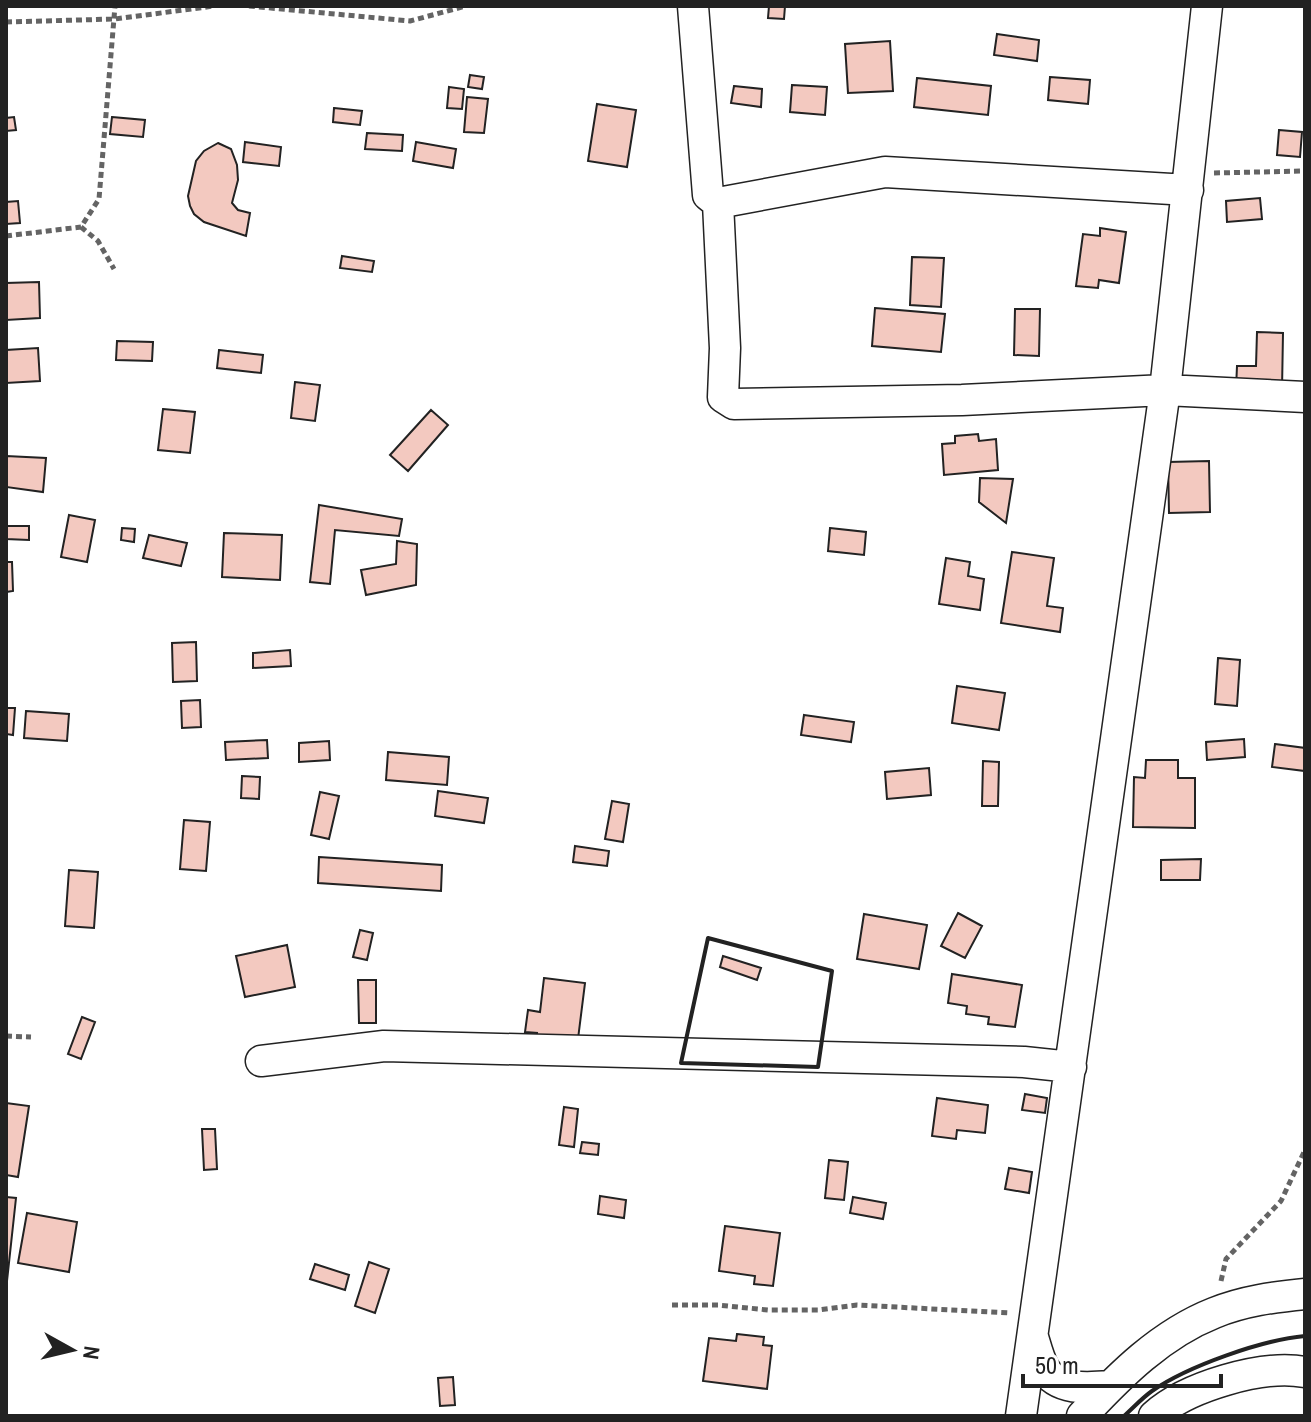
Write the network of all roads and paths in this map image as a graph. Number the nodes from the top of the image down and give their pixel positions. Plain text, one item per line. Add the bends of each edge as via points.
1 (115, 6) edge
2 (214, 6) edge
3 (249, 6) edge
4 (466, 6) edge
5 (693, 6) edge
6 (1207, 6) edge
7 (115, 19) junction
8 (6, 22) edge
9 (1305, 171) edge
10 (1190, 182) junction
11 (718, 203) junction
12 (81, 227) junction
13 (6, 236) edge
14 (114, 269) dead end
15 (1165, 390) junction
16 (1305, 397) edge
17 (6, 1036) edge
18 (31, 1037) dead end
19 (261, 1061) dead end
20 (1071, 1067) junction
21 (1305, 1150) edge
22 (1305, 1294) edge
23 (672, 1305) dead end
24 (1213, 1313) junction
25 (1034, 1325) junction
26 (1305, 1372) edge
27 (1110, 1386) junction
28 (1021, 1416) edge
29 (1082, 1416) edge
30 (1154, 1416) edge

1 - 7 path
2 - 7 path
3 - 4 path via 410,21
5 - 11 street via 708,195
6 - 10 street
7 - 8 path
7 - 12 path via 99,199
9 - 10 path
10 - 11 street via 885,172
10 - 15 street
11 - 15 street via 723,397 734,404
12 - 13 path
12 - 14 path via 98,241
15 - 16 street
15 - 20 street
17 - 18 path
19 - 20 street via 384,1046
20 - 25 street
21 - 24 path via 1281,1201 1226,1259
22 - 24 street
23 - 25 path via 818,1310 857,1305
24 - 27 street via 1160,1342
25 - 27 street via 1045,1371 1063,1384
25 - 28 street
26 - 30 street via 1246,1373
27 - 29 street

